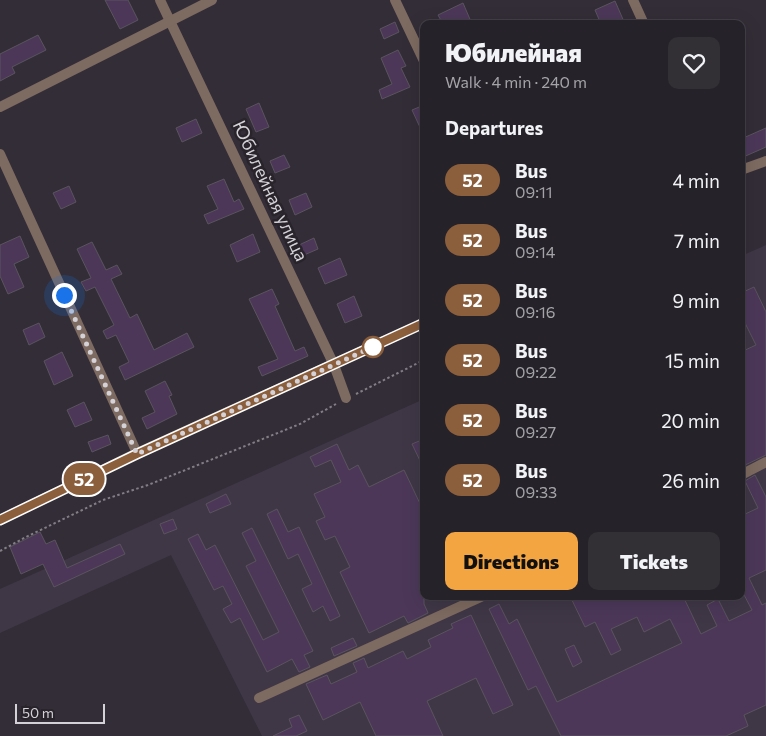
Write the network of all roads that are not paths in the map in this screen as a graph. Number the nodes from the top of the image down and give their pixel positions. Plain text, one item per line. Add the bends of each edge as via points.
1 (160, 0) edge
2 (212, 0) edge
3 (395, 0) edge
4 (633, 0) edge
5 (642, 20) edge
6 (171, 21) junction
7 (420, 53) edge
8 (0, 107) edge
9 (0, 154) edge
10 (766, 161) edge
11 (745, 169) edge
12 (420, 325) edge
13 (334, 365) junction
14 (346, 398) road end
15 (137, 454) junction
16 (766, 462) edge
17 (745, 473) edge
18 (0, 520) edge
19 (474, 600) edge
20 (258, 698) dead end

1 - 6 street, Юбилейная улица
2 - 6 street
3 - 7 street
4 - 5 street
6 - 8 street
6 - 13 street, Юбилейная улица
9 - 15 street
10 - 11 street
12 - 13 street
13 - 14 street, Юбилейная улица
13 - 15 street
15 - 18 street
16 - 17 street
19 - 20 street

